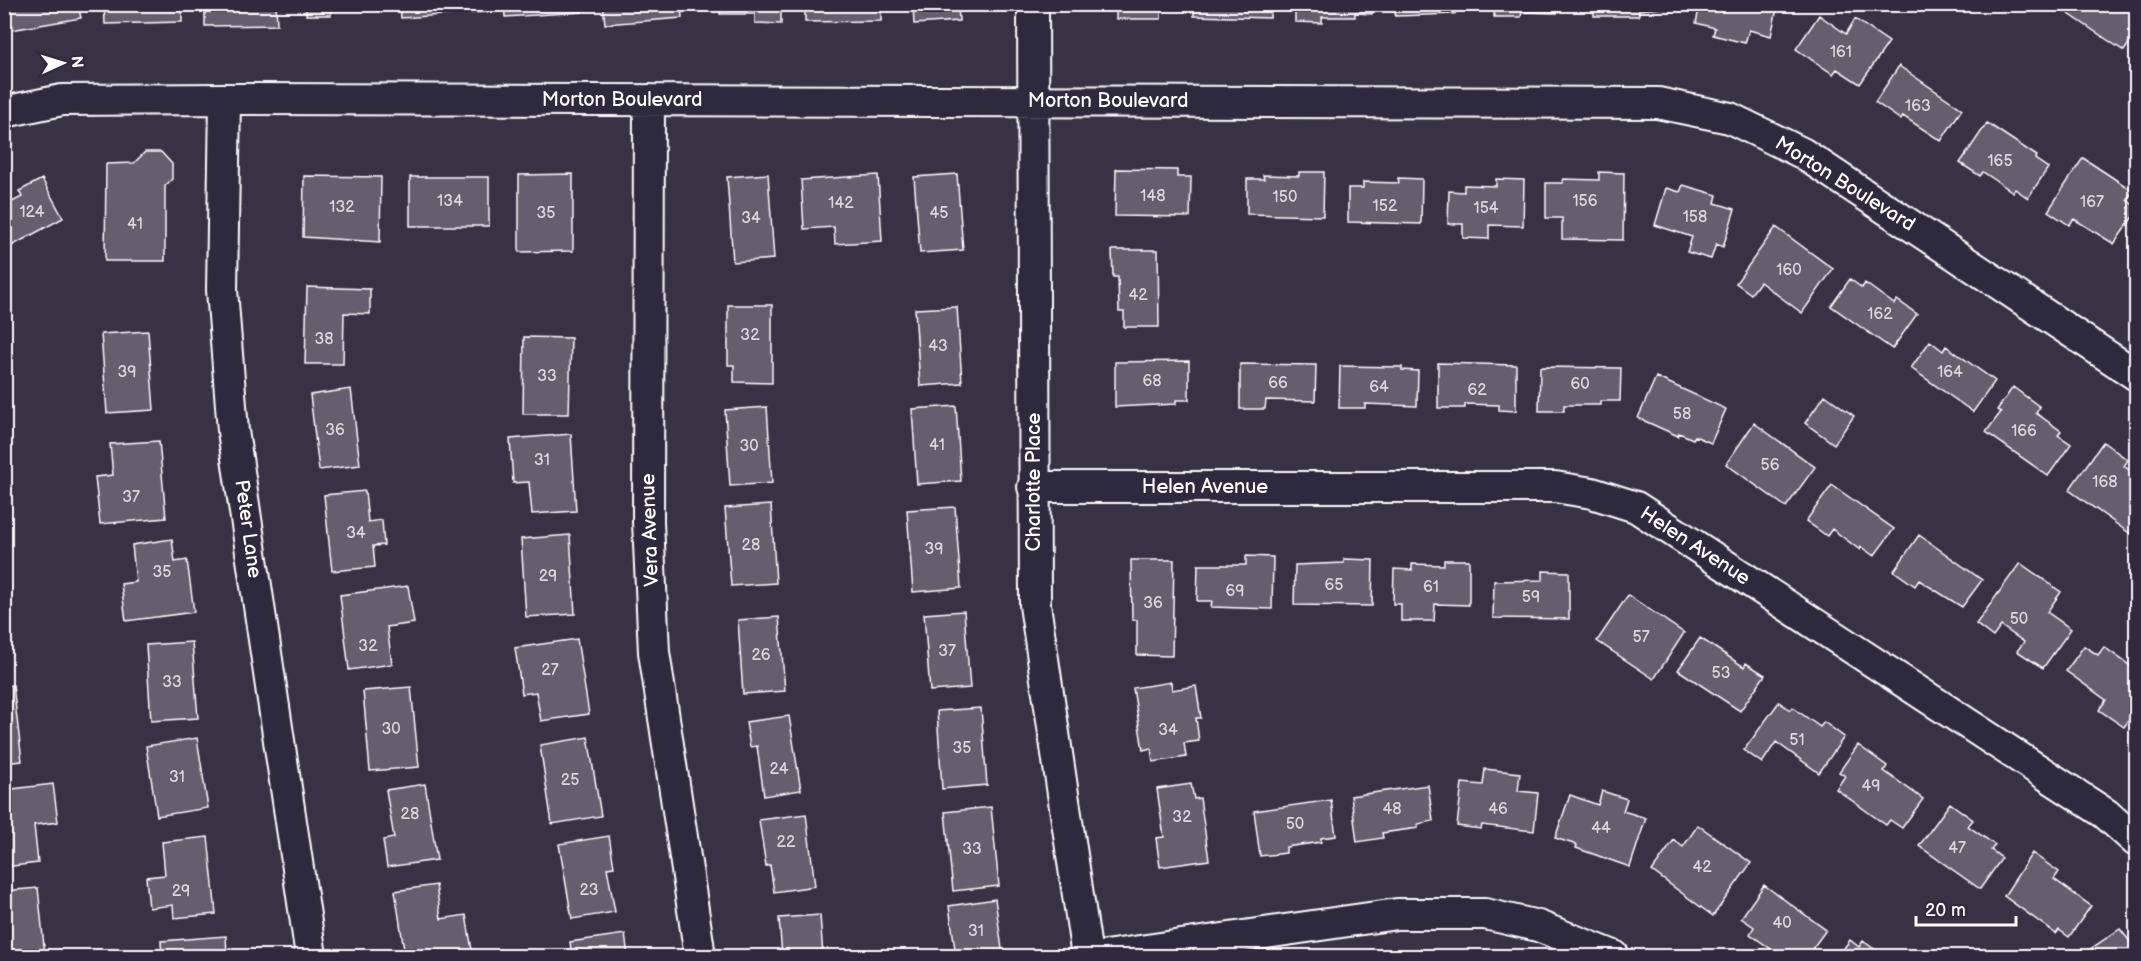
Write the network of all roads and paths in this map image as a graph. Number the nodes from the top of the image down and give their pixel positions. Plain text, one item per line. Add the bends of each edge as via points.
1 (1033, 4) edge
2 (225, 99) junction
3 (649, 100) junction
4 (1034, 101) junction
5 (4, 112) edge
6 (2136, 375) edge
7 (1033, 487) junction
8 (2136, 841) edge
9 (311, 957) edge
10 (700, 957) edge
11 (1087, 957) edge
12 (1105, 957) edge
13 (1614, 957) edge

1 - 4 street, Charlotte Place
2 - 3 street, Morton Boulevard
2 - 5 street, Morton Boulevard via 62,100
2 - 9 street, Peter Lane via 222,290 233,431
3 - 4 street, Morton Boulevard
3 - 10 street, Vera Avenue via 648,522 654,651
4 - 6 street, Morton Boulevard via 1658,103 1730,118 1802,153
4 - 7 street, Charlotte Place
7 - 8 street, Helen Avenue via 1555,487 1625,503 2096,808
7 - 11 street, Charlotte Place via 1035,605
12 - 13 street via 1397,914 1485,914 1538,926

